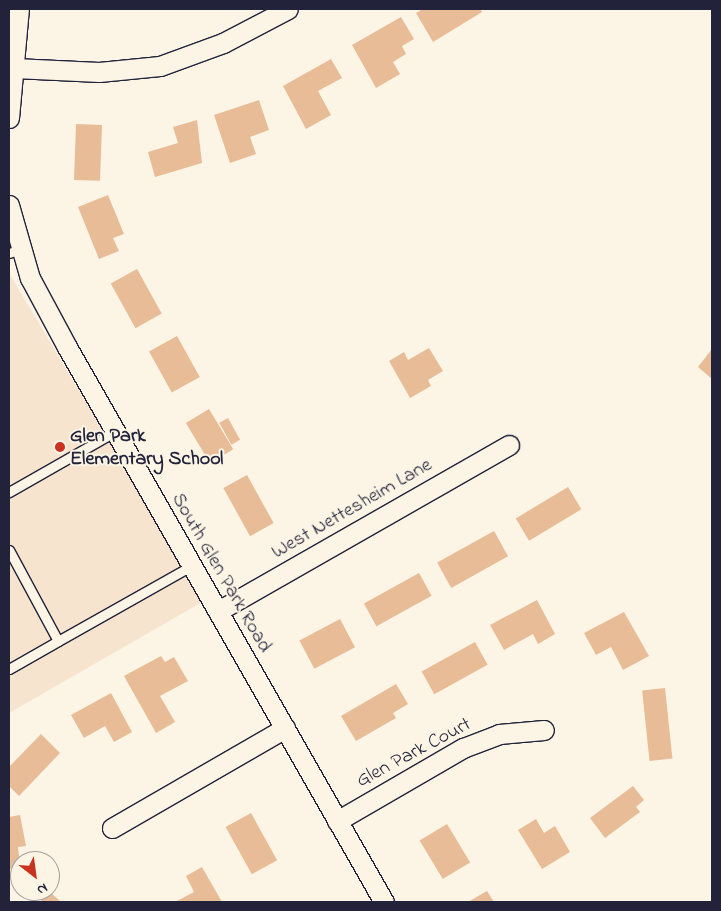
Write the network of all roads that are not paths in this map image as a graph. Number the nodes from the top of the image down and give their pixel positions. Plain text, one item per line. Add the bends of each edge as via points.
1 (19, 9) edge
2 (288, 9) edge
3 (14, 68) junction
4 (9, 118) edge
5 (9, 205) edge
6 (14, 251) edge
7 (114, 432) junction
8 (509, 445) dead end
9 (9, 492) edge
10 (9, 550) edge
11 (191, 566) junction
12 (218, 612) junction
13 (58, 641) junction
14 (9, 669) edge
15 (285, 728) junction
16 (544, 730) dead end
17 (337, 821) junction
18 (112, 828) dead end
19 (384, 902) edge

1 - 3 street
2 - 3 street via 223,44 160,66 99,72
3 - 4 street
5 - 6 street, South Glen Park Road
6 - 7 street, South Glen Park Road
7 - 9 lane
7 - 11 street, South Glen Park Road
8 - 12 street, West Nettesheim Lane
10 - 13 lane
11 - 12 street, South Glen Park Road
11 - 13 lane
12 - 15 street, South Glen Park Road
13 - 14 lane
15 - 17 street, South Glen Park Road
15 - 18 street
16 - 17 street, Glen Park Court via 499,734 464,748
17 - 19 street, South Glen Park Road

